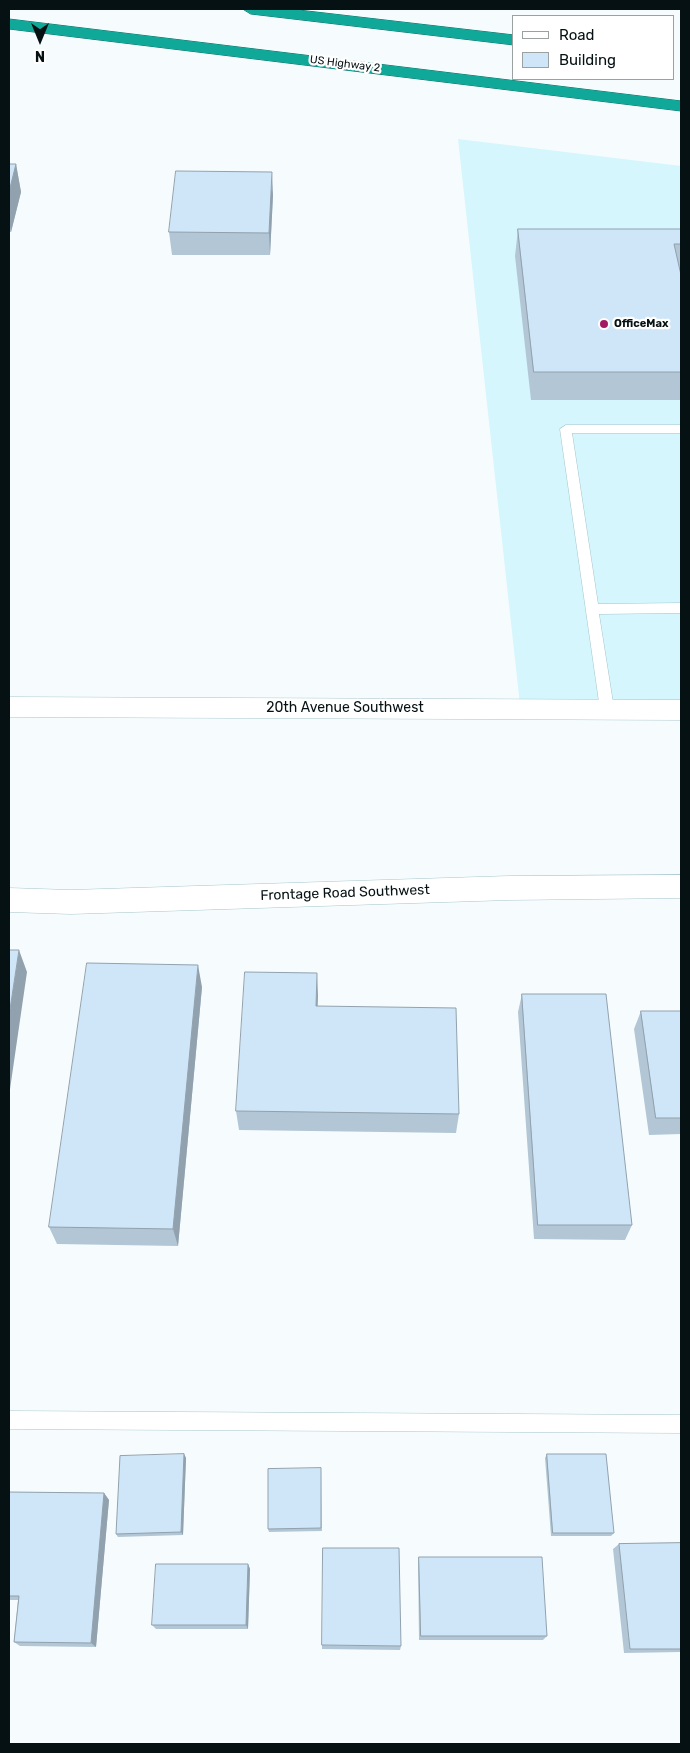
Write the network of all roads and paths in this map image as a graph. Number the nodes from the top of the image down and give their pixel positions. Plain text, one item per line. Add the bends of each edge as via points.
1 (251, 9) edge
2 (9, 24) edge
3 (512, 40) edge
4 (681, 106) edge
5 (681, 429) edge
6 (681, 608) edge
7 (592, 609) junction
8 (9, 707) edge
9 (607, 709) junction
10 (681, 710) edge
11 (681, 886) edge
12 (9, 900) edge
13 (9, 1420) edge
14 (681, 1424) edge

1 - 3 highway
2 - 4 highway, US Highway 2
5 - 7 lane via 566,429
6 - 7 lane
7 - 9 lane
8 - 9 street, 20th Avenue Southwest
9 - 10 street, 20th Avenue Southwest
11 - 12 street, Frontage Road Southwest via 499,888 71,902
13 - 14 lane

